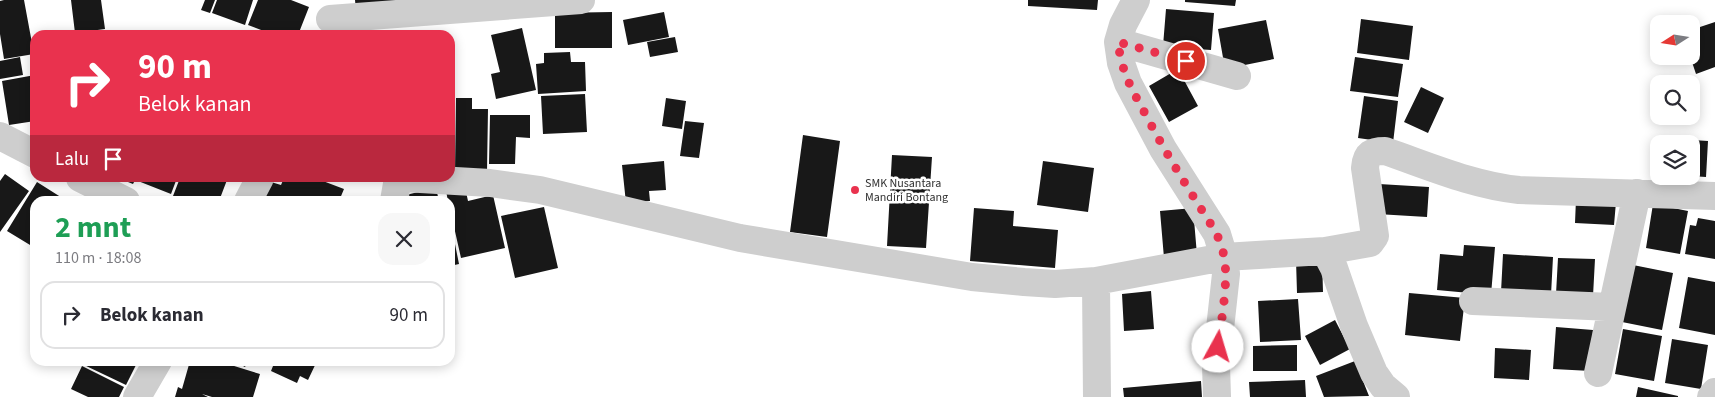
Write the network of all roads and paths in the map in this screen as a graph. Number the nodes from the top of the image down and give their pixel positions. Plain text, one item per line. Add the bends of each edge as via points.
1 (581, 0) edge
2 (1136, 0) edge
3 (328, 18) edge
4 (1118, 42) junction
5 (1237, 76) dead end
6 (0, 136) edge
7 (30, 151) edge
8 (455, 181) edge
9 (88, 182) edge
10 (258, 182) edge
11 (397, 182) edge
12 (1637, 193) junction
13 (116, 196) edge
14 (251, 196) edge
15 (395, 196) edge
16 (1715, 196) edge
17 (1329, 251) junction
18 (1224, 257) junction
19 (1096, 281) junction
20 (1473, 301) dead end
21 (1612, 308) junction
22 (155, 366) edge
23 (1598, 373) dead end
24 (1715, 392) edge
25 (137, 397) edge
26 (1097, 397) edge
27 (1217, 397) edge
28 (1396, 397) edge
29 (1711, 397) edge

1 - 3 street
2 - 4 street
4 - 5 street
4 - 18 street via 1128,83 1163,149 1217,234
6 - 7 street
8 - 19 street via 540,190 740,238 972,277 1055,284
9 - 13 street
10 - 14 street
11 - 15 street
12 - 16 street
12 - 17 street via 1497,188 1385,151 1373,152 1365,160 1375,236 1370,243
12 - 21 street
17 - 18 street
17 - 28 street via 1350,318 1374,373
18 - 19 street
18 - 27 street via 1226,274 1216,365
19 - 26 street
20 - 21 street
21 - 23 street
22 - 25 street
24 - 29 street

